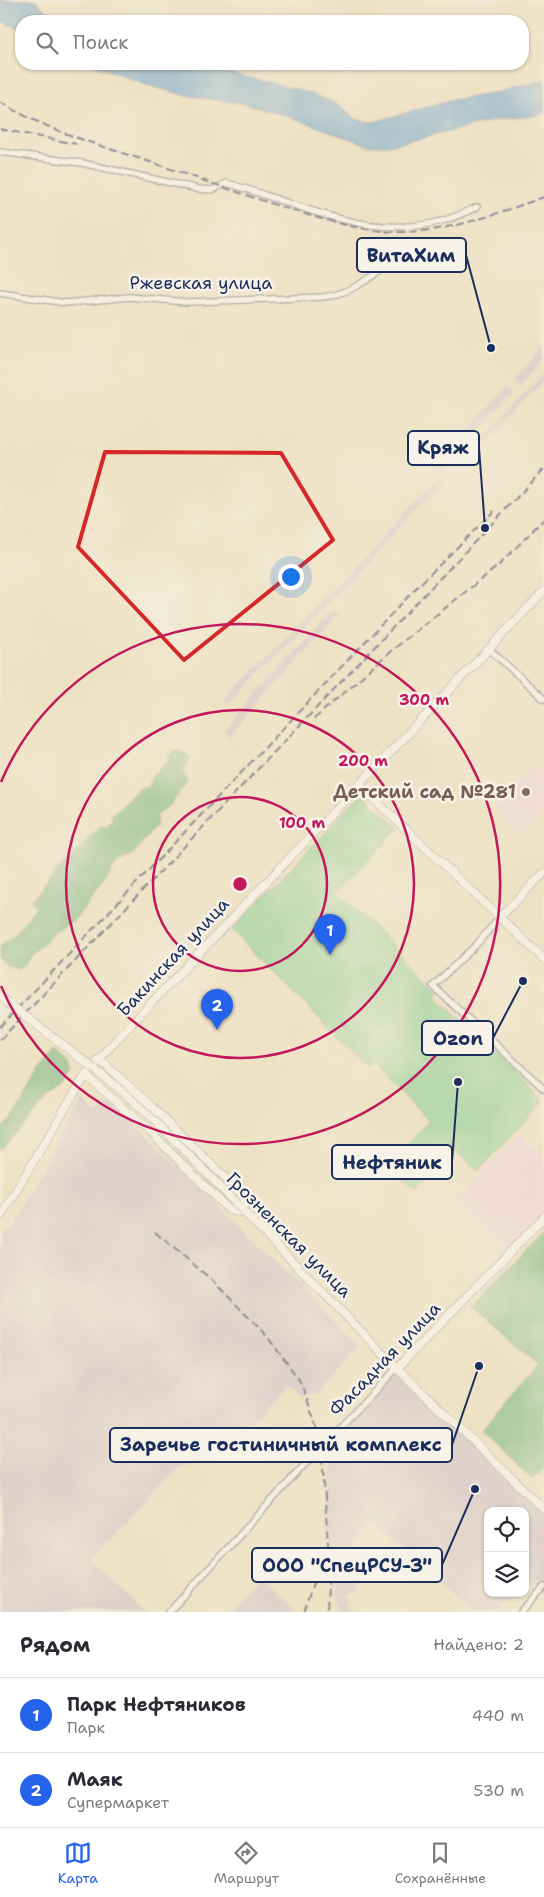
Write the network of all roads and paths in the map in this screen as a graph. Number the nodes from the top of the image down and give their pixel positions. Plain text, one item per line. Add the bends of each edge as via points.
1 (0, 152) edge
2 (478, 207) dead end
3 (393, 262) dead end
4 (0, 293) edge
5 (544, 591) edge
6 (489, 649) junction
7 (544, 699) edge
8 (360, 786) junction
9 (544, 872) edge
10 (500, 918) junction
11 (544, 959) edge
12 (0, 997) edge
13 (100, 1060) junction
14 (86, 1075) junction
15 (544, 1090) edge
16 (114, 1099) junction
17 (245, 1213) junction
18 (0, 1216) edge
19 (544, 1217) edge
20 (398, 1368) junction
21 (544, 1509) edge
22 (544, 1587) edge
23 (168, 1612) edge
24 (521, 1612) edge

1 - 2 street via 82,163 198,189 212,190 227,183 332,218 369,225 412,226 441,221
3 - 4 street, Ржевская улица via 360,285 323,297 186,302 130,297 76,303
5 - 6 main road, Бакинская улица
6 - 7 street
6 - 8 main road, Бакинская улица
8 - 10 main road
8 - 13 main road, Бакинская улица via 225,923
9 - 10 main road
10 - 11 main road
10 - 15 street via 433,986
12 - 17 main road, Грозненская улица, bridge via 132,1101
13 - 14 main road, Бакинская улица
13 - 16 main road
13 - 17 main road via 244,1196
14 - 16 main road
14 - 18 main road, Бакинская улица
16 - 17 main road via 228,1210
17 - 20 main road, Грозненская улица
19 - 20 main road, Фасадная улица
20 - 21 main road, Грозненская улица
20 - 23 street, Фасадная улица
22 - 24 street

